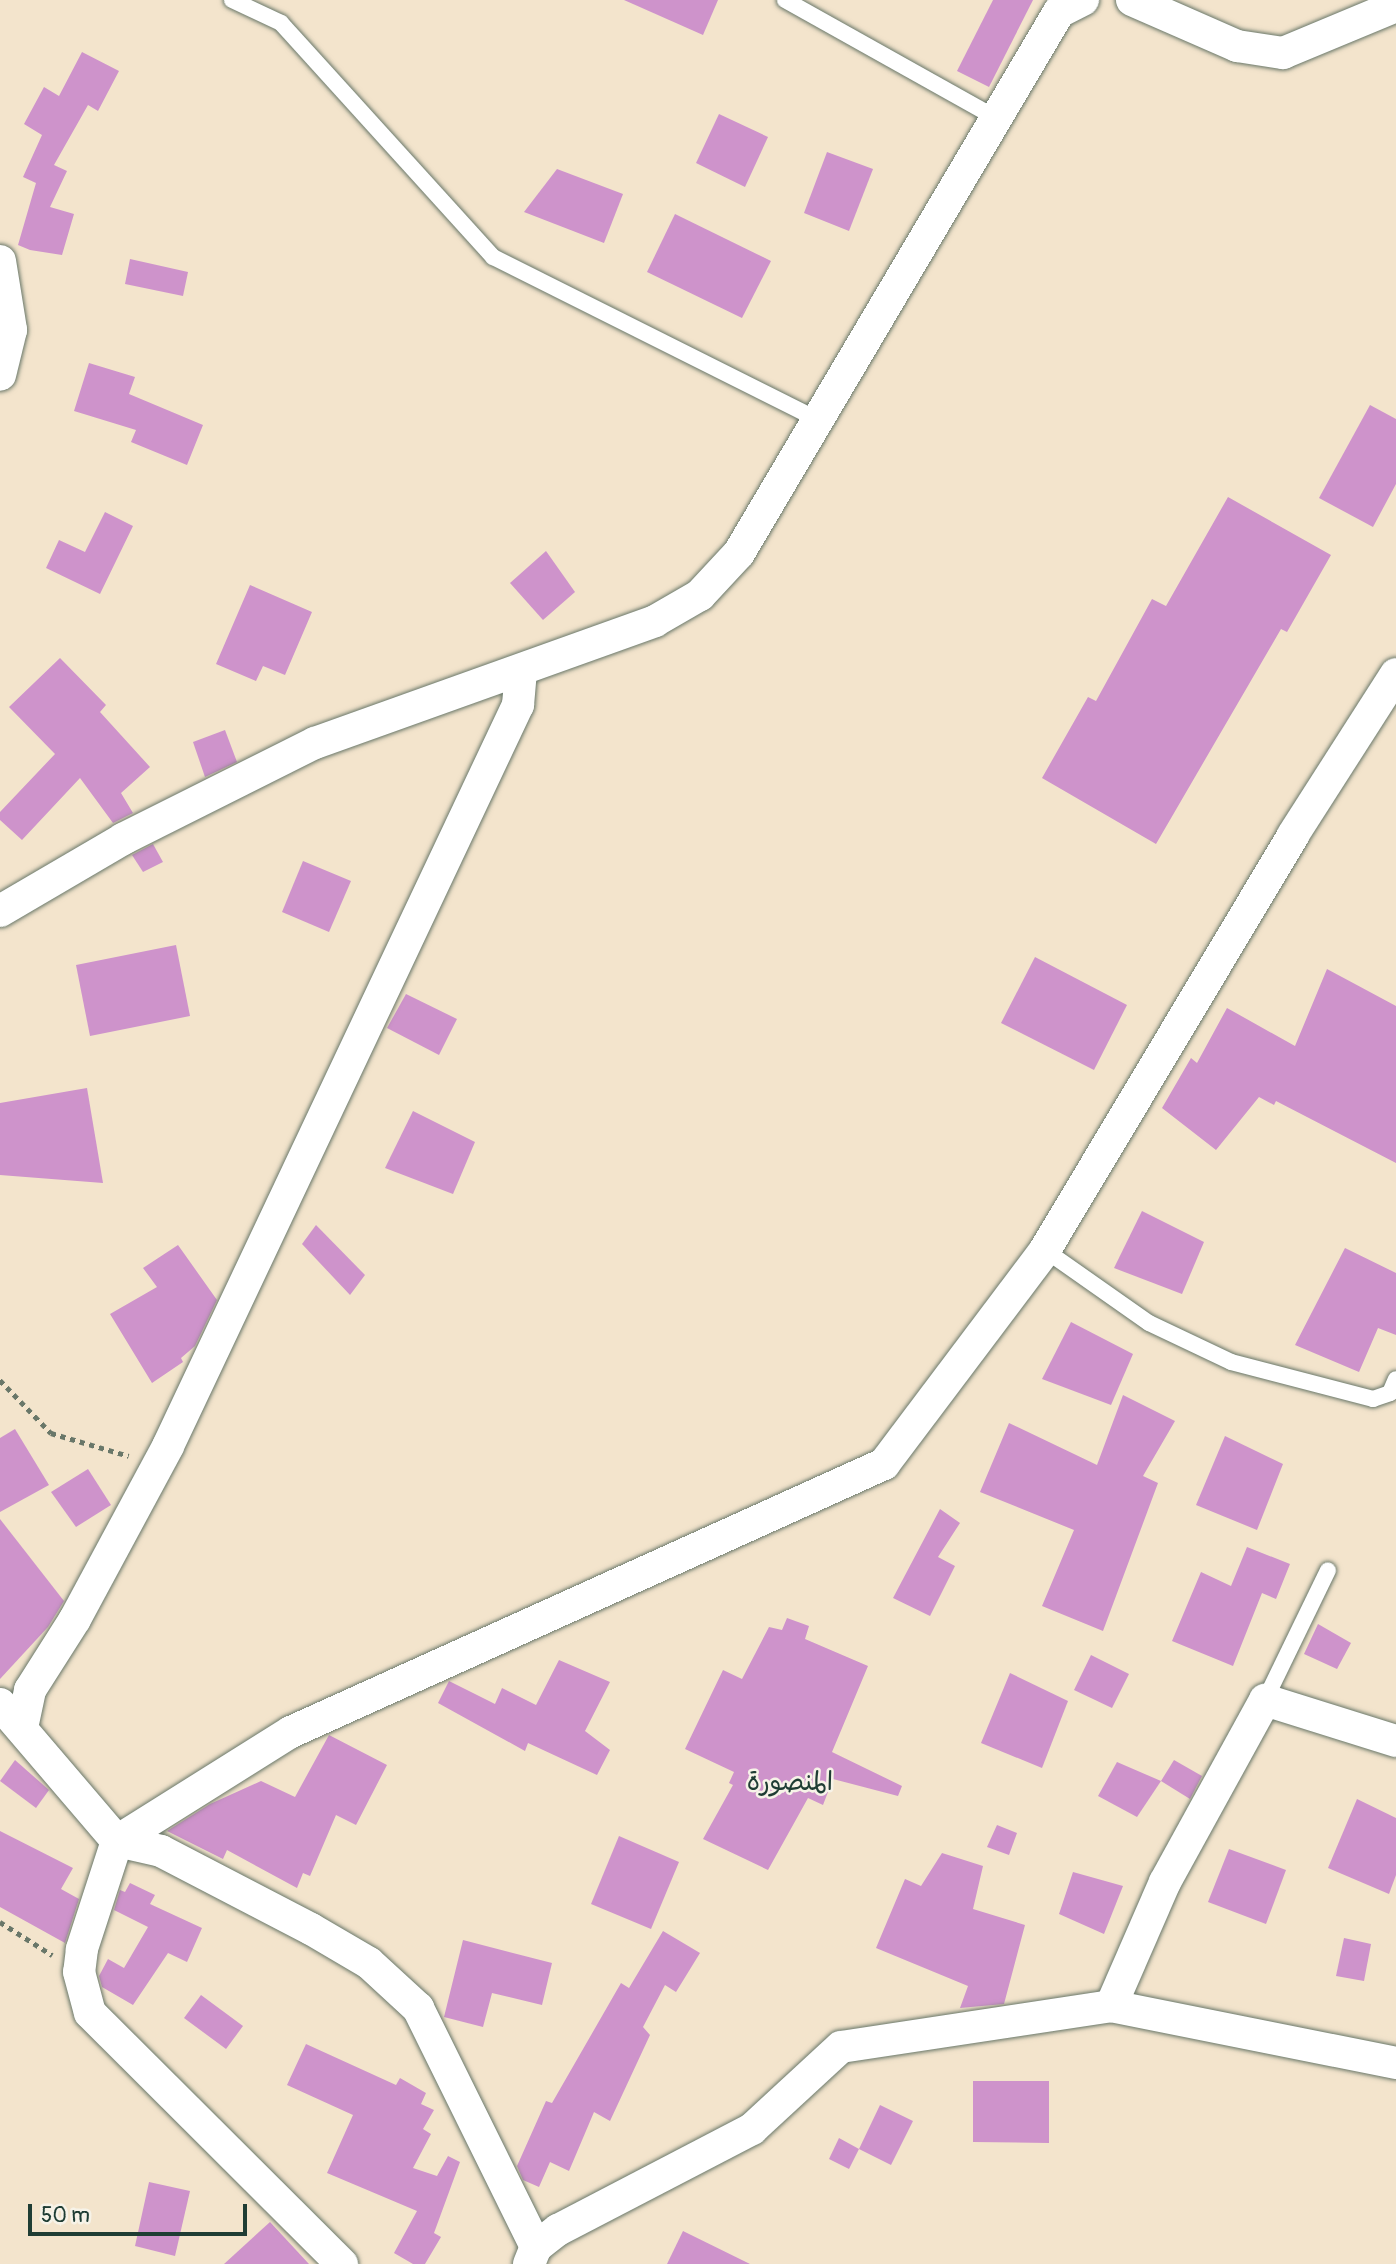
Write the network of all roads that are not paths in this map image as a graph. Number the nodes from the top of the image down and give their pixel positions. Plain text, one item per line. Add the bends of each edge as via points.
1 (232, 0) edge
2 (785, 0) edge
3 (1083, 0) edge
4 (1132, 0) edge
5 (1396, 6) edge
6 (996, 118) junction
7 (0, 261) edge
8 (0, 375) edge
9 (817, 419) junction
10 (521, 671) junction
11 (1396, 674) edge
12 (0, 911) edge
13 (1045, 1250) junction
14 (1396, 1379) edge
15 (1328, 1570) dead end
16 (1265, 1700) junction
17 (0, 1704) edge
18 (22, 1728) junction
19 (1396, 1741) edge
20 (117, 1841) junction
21 (1111, 2006) junction
22 (1396, 2063) edge
23 (533, 2255) edge
24 (342, 2264) edge

1 - 9 lane via 281,23 493,257
2 - 6 lane
3 - 6 street via 1059,12
4 - 5 street via 1237,46 1283,53
6 - 9 street
7 - 8 street via 11,330
9 - 10 street via 739,553 700,595 655,621
10 - 12 street via 315,743 123,839
10 - 18 street via 518,705 153,1478 30,1690
11 - 13 street via 1293,835
13 - 14 lane via 1149,1323 1231,1362 1373,1399 1390,1393
13 - 20 street via 884,1464 291,1732
15 - 16 lane
16 - 19 street
16 - 21 street via 1165,1882
17 - 18 street
18 - 20 street
20 - 23 street via 161,1851 311,1928 369,1963 418,2008
20 - 24 street via 82,1948 79,1972 90,2014
21 - 22 street
21 - 23 street via 841,2047 752,2129 558,2230

